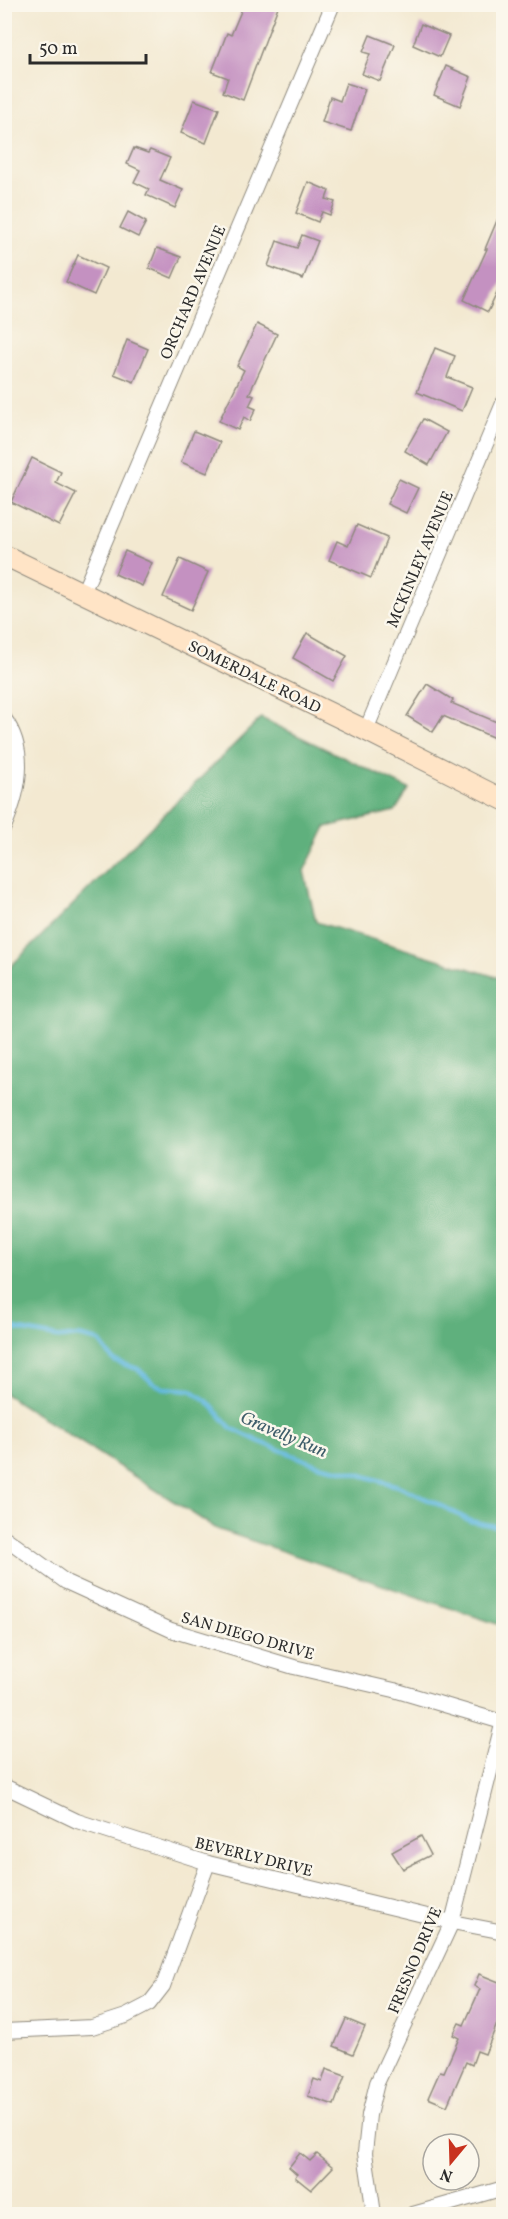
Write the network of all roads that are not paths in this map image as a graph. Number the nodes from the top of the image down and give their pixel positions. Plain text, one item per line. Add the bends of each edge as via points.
1 (333, 4) edge
2 (504, 401) edge
3 (4, 555) edge
4 (83, 593) junction
5 (4, 718) edge
6 (366, 730) junction
7 (504, 800) edge
8 (4, 827) edge
9 (4, 1537) edge
10 (503, 1720) edge
11 (4, 1786) edge
12 (208, 1863) junction
13 (452, 1922) junction
14 (504, 1932) edge
15 (4, 2031) edge
16 (504, 2188) edge
17 (374, 2214) edge
18 (413, 2214) edge

1 - 4 street, ORCHARD AVENUE
2 - 6 street, MCKINLEY AVENUE
3 - 4 main road, SOMERDALE ROAD
4 - 6 main road, SOMERDALE ROAD
5 - 8 street via 16,747 20,776 15,803
6 - 7 main road, SOMERDALE ROAD
9 - 10 street, SAN DIEGO DRIVE via 66,1582 171,1630 294,1667
10 - 13 street, FRESNO DRIVE
11 - 12 street, BEVERLY DRIVE via 77,1821
12 - 13 street, BEVERLY DRIVE
12 - 15 street via 163,1986 149,2004 92,2027
13 - 14 street, BEVERLY DRIVE
13 - 17 street, FRESNO DRIVE via 378,2083 369,2115 365,2153
16 - 18 street

